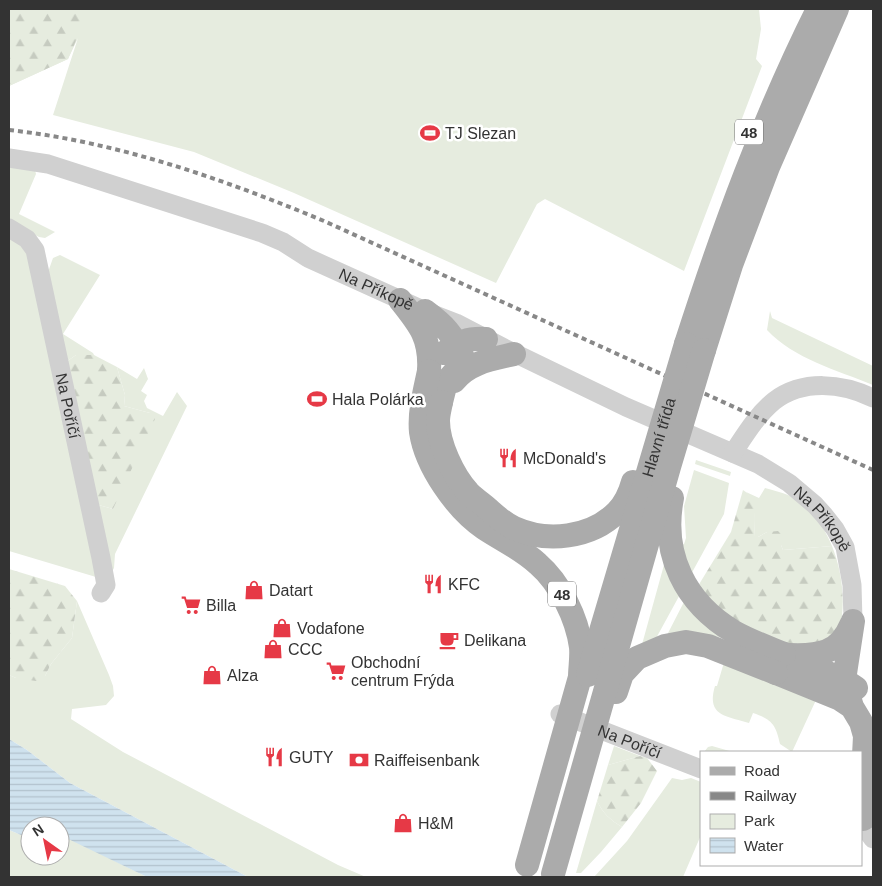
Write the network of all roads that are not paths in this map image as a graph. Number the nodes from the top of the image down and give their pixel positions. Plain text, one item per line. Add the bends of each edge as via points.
1 (800, 9) edge
2 (818, 9) edge
3 (837, 9) edge
4 (856, 9) edge
5 (800, 67) junction
6 (9, 158) edge
7 (740, 213) junction
8 (9, 228) edge
9 (400, 300) junction
10 (425, 311) junction
11 (486, 339) junction
12 (457, 343) junction
13 (695, 347) junction
14 (514, 354) junction
15 (442, 385) junction
16 (873, 398) edge
17 (733, 453) junction
18 (101, 593) dead end
19 (852, 622) junction
20 (855, 658) junction
21 (782, 661) junction
22 (844, 680) junction
23 (820, 691) junction
24 (857, 700) junction
25 (560, 714) dead end
26 (873, 722) edge
27 (700, 769) edge
28 (873, 791) edge
29 (869, 820) edge
30 (542, 874) edge

1 - 5 main road, 48
2 - 5 main road, 48
3 - 5 main road, 48
4 - 5 main road, 48
5 - 7 main road, 48 via 776,174
5 - 7 main road, 48 via 752,122 739,158
6 - 9 street, Na Příkopě via 48,164 254,230
7 - 13 main road, Hlavní třída / 48
8 - 18 street, Na Poříčí via 27,239 35,250 101,558 106,586
9 - 10 street, Na Příkopě
9 - 15 main road, 48 via 425,334
10 - 11 street, Na Příkopě
10 - 12 main road via 442,324
11 - 12 main road via 473,338
11 - 14 street, Na Příkopě
12 - 15 main road, 48 via 441,356
13 - 15 main road, 48, bridge via 664,379 626,500 607,520 577,534 542,536 522,532 502,521 468,492 442,444 438,421
13 - 21 main road, 48, bridge via 701,394 669,516 673,557 690,592 712,617
13 - 30 main road, Hlavní třída / 48, bridge
14 - 15 main road via 476,364
14 - 17 street, Na Příkopě
15 - 30 main road, 48, bridge via 423,398 421,431 428,457 444,486 465,512 539,564 561,592 581,648 580,677
16 - 17 street via 832,386 804,387 790,392 763,412
17 - 19 street, Na Příkopě via 789,483 835,528 845,547 849,565
19 - 20 main road, 48
19 - 21 main road, 48 via 845,637 830,650
19 - 22 main road
20 - 22 main road
20 - 24 main road, 48
21 - 22 main road, 48
21 - 23 main road, 48
21 - 30 main road, 48, bridge via 693,642 665,646 631,664 618,684 578,827
22 - 23 main road
22 - 24 main road, 48 via 853,685
23 - 24 main road, 48 via 840,699
24 - 26 main road, 48
24 - 29 main road, 48 via 865,736 862,795
25 - 27 street, Na Poříčí
28 - 29 main road, 48

